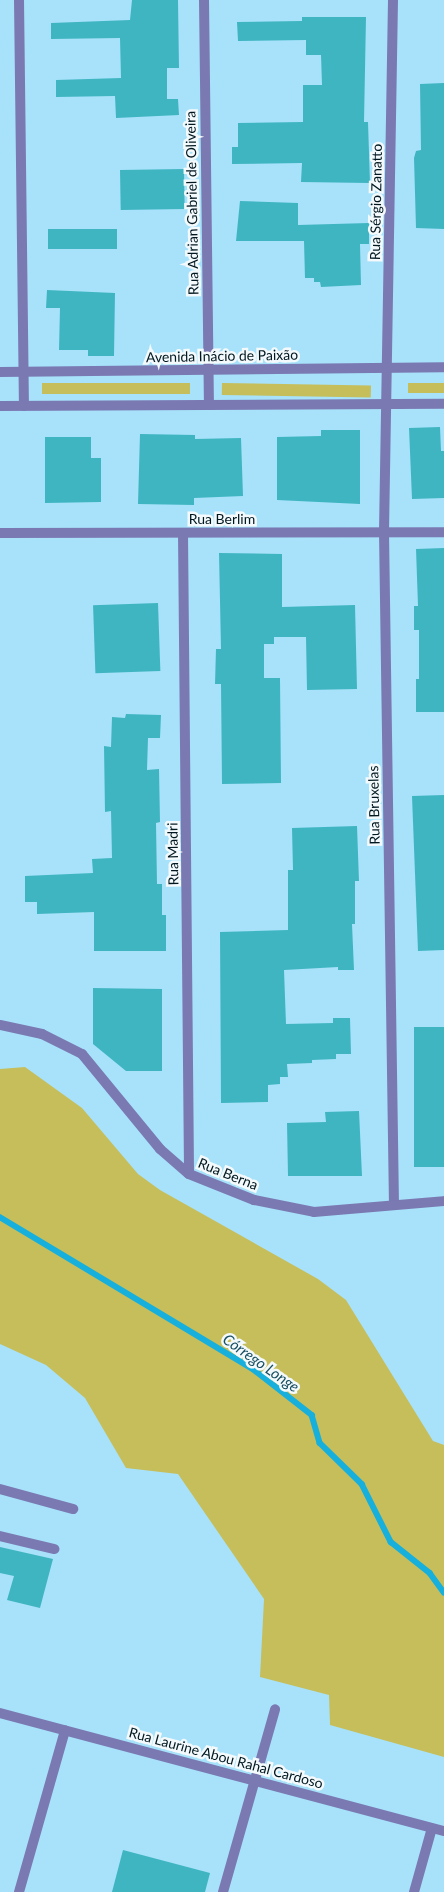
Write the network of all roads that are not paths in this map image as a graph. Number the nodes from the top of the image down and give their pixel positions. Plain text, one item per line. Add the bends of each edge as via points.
1 (19, 0) edge
2 (204, 0) edge
3 (393, 0) edge
4 (387, 367) junction
5 (444, 367) edge
6 (208, 370) junction
7 (23, 371) junction
8 (0, 372) edge
9 (385, 404) junction
10 (444, 404) edge
11 (209, 405) junction
12 (0, 406) edge
13 (24, 406) junction
14 (384, 532) junction
15 (444, 532) edge
16 (0, 533) edge
17 (183, 533) junction
18 (0, 1025) edge
19 (190, 1174) junction
20 (444, 1201) edge
21 (394, 1205) junction
22 (0, 1489) edge
23 (73, 1509) dead end
24 (0, 1536) edge
25 (54, 1549) dead end
26 (275, 1709) dead end
27 (0, 1713) edge
28 (64, 1730) junction
29 (255, 1780) junction
30 (432, 1828) junction
31 (444, 1831) edge
32 (19, 1892) edge
33 (223, 1892) edge
34 (414, 1892) edge

1 - 7 street
2 - 6 street, Rua Adrian Gabriel de Oliveira
3 - 4 street, Rua Sérgio Zanatto
4 - 5 street, Avenida Inácio de Paixão
4 - 6 street, Avenida Inácio de Paixão
4 - 9 street, Rua Sérgio Zanatto
6 - 7 street, Avenida Inácio de Paixão
6 - 11 street, Rua Adrian Gabriel de Oliveira
7 - 8 street, Avenida Inácio de Paixão
7 - 13 street
9 - 10 street
9 - 11 street
9 - 14 street, Rua Bruxelas
11 - 13 street
12 - 13 street
14 - 15 street, Rua Berlim
14 - 17 street, Rua Berlim
14 - 21 street, Rua Bruxelas
16 - 17 street, Rua Berlim
17 - 19 street, Rua Madri
18 - 19 street, Rua Berna via 42,1034 82,1054 112,1086 137,1124
19 - 21 street, Rua Berna via 254,1200 314,1212
20 - 21 street, Rua Berna
22 - 23 street
24 - 25 street
26 - 29 street
27 - 28 street, Rua Laurine Abou Rahal Cardoso
28 - 29 street, Rua Laurine Abou Rahal Cardoso
28 - 32 street
29 - 30 street, Rua Laurine Abou Rahal Cardoso
29 - 33 street
30 - 31 street, Rua Laurine Abou Rahal Cardoso
30 - 34 street

